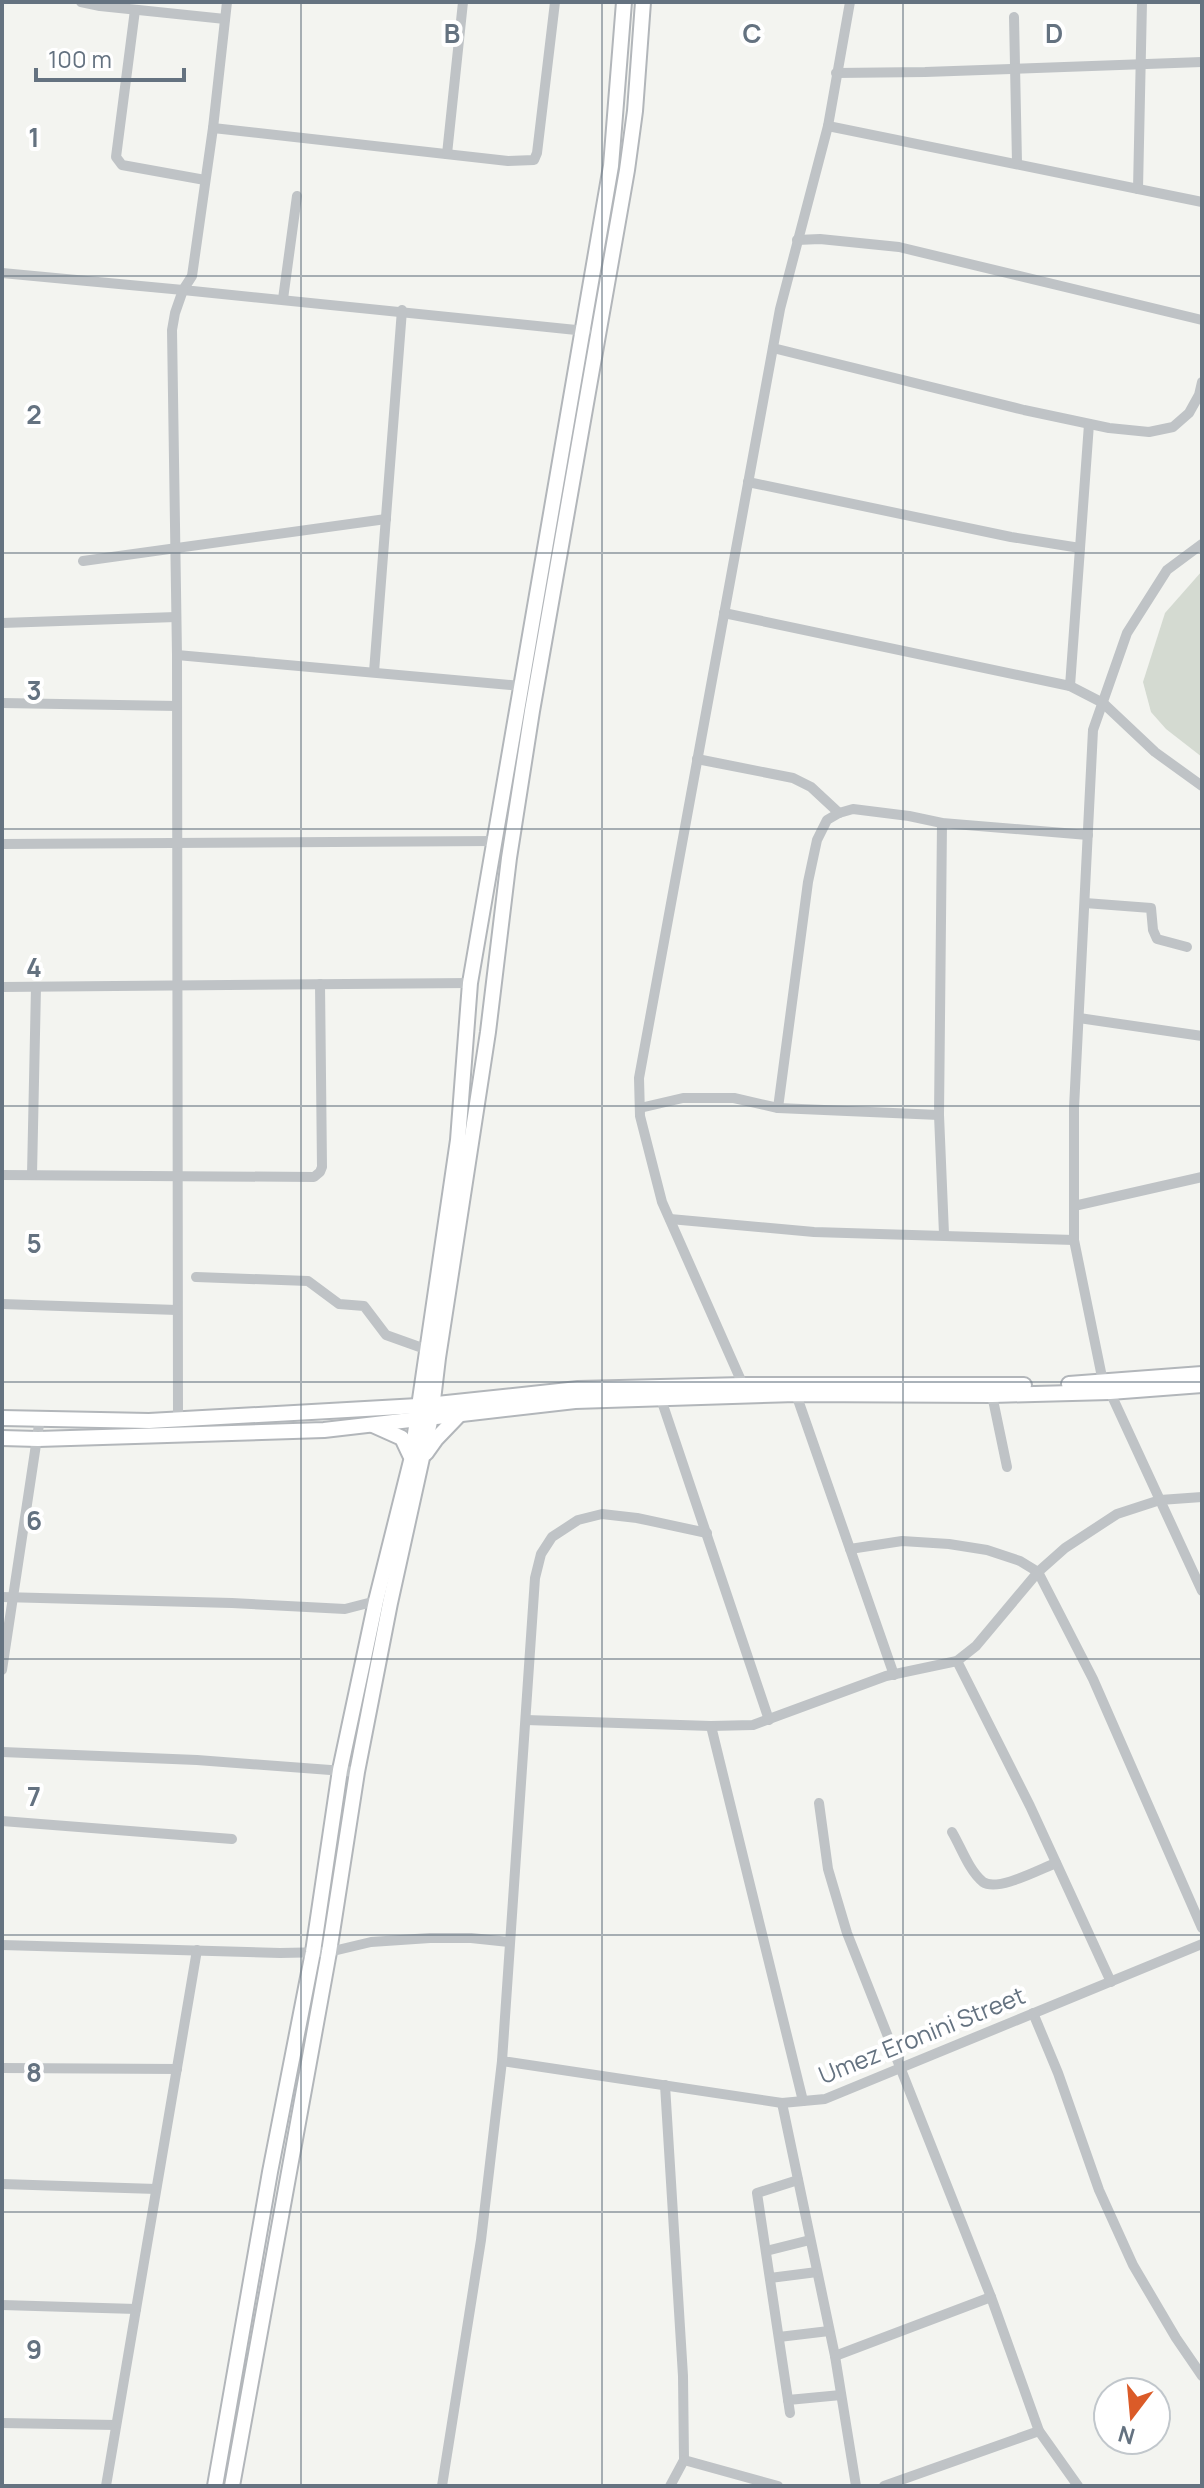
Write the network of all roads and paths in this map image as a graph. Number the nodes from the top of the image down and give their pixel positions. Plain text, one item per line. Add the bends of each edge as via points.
1 (81, 2) edge
2 (227, 2) edge
3 (463, 2) edge
4 (555, 2) edge
5 (624, 2) edge
6 (643, 2) edge
7 (850, 2) edge
8 (1142, 2) edge
9 (135, 10) junction
10 (1014, 17) dead end
11 (225, 19) junction
12 (1202, 62) edge
13 (1141, 63) junction
14 (1015, 68) junction
15 (836, 73) junction
16 (828, 126) junction
17 (213, 128) junction
18 (447, 154) junction
19 (1017, 163) junction
20 (205, 180) junction
21 (1138, 189) junction
22 (297, 196) dead end
23 (1202, 202) edge
24 (797, 240) junction
25 (2, 273) edge
26 (183, 290) junction
27 (283, 299) junction
28 (402, 310) junction
29 (1202, 320) edge
30 (582, 330) junction
31 (599, 333) junction
32 (773, 348) junction
33 (1202, 382) edge
34 (1089, 424) junction
35 (748, 482) junction
36 (386, 519) junction
37 (1202, 544) edge
38 (176, 548) junction
39 (1080, 548) junction
40 (83, 561) dead end
41 (724, 613) junction
42 (176, 617) junction
43 (2, 623) edge
44 (177, 655) junction
45 (374, 672) junction
46 (521, 686) junction
47 (1070, 686) junction
48 (2, 703) edge
49 (1103, 703) junction
50 (177, 706) junction
51 (697, 759) junction
52 (1202, 786) edge
53 (500, 804) junction
54 (517, 806) junction
55 (839, 813) junction
56 (942, 823) junction
57 (1088, 835) junction
58 (494, 841) junction
59 (2, 844) edge
60 (177, 844) junction
61 (1085, 903) junction
62 (1187, 947) dead end
63 (470, 983) junction
64 (320, 984) junction
65 (177, 986) junction
66 (2, 987) edge
67 (36, 987) junction
68 (1079, 1018) junction
69 (1202, 1036) edge
70 (640, 1108) junction
71 (778, 1108) junction
72 (939, 1115) junction
73 (2, 1175) edge
74 (32, 1175) junction
75 (177, 1177) junction
76 (1202, 1177) edge
77 (1074, 1206) junction
78 (670, 1219) junction
79 (944, 1234) junction
80 (1074, 1240) junction
81 (196, 1277) dead end
82 (2, 1304) edge
83 (177, 1310) junction
84 (428, 1350) junction
85 (1202, 1374) edge
86 (743, 1385) junction
87 (1202, 1385) edge
88 (1106, 1387) junction
89 (796, 1394) junction
90 (992, 1395) junction
91 (661, 1399) junction
92 (424, 1412) junction
93 (460, 1414) junction
94 (2, 1418) edge
95 (40, 1418) junction
96 (178, 1419) junction
97 (372, 1425) junction
98 (2, 1438) edge
99 (38, 1439) junction
100 (415, 1462) junction
101 (1007, 1467) dead end
102 (1202, 1497) edge
103 (1160, 1500) junction
104 (707, 1533) junction
105 (850, 1549) junction
106 (1038, 1572) junction
107 (1202, 1591) edge
108 (8, 1598) edge
109 (376, 1601) junction
110 (957, 1661) junction
111 (2, 1670) edge
112 (894, 1675) junction
113 (526, 1720) junction
114 (769, 1720) junction
115 (711, 1726) junction
116 (2, 1752) edge
117 (340, 1770) junction
118 (357, 1772) junction
119 (819, 1803) dead end
120 (2, 1821) edge
121 (952, 1832) dead end
122 (232, 1839) dead end
123 (1056, 1863) junction
124 (1202, 1928) edge
125 (509, 1942) junction
126 (1202, 1944) edge
127 (2, 1945) edge
128 (197, 1950) junction
129 (313, 1952) junction
130 (329, 1952) junction
131 (1111, 1982) junction
132 (1033, 2013) junction
133 (502, 2061) junction
134 (902, 2067) junction
135 (2, 2068) edge
136 (177, 2069) junction
137 (665, 2085) junction
138 (803, 2101) junction
139 (782, 2103) junction
140 (798, 2180) junction
141 (2, 2184) edge
142 (156, 2189) junction
143 (810, 2240) junction
144 (766, 2251) junction
145 (817, 2272) junction
146 (770, 2278) junction
147 (991, 2297) junction
148 (2, 2305) edge
149 (136, 2309) junction
150 (829, 2331) junction
151 (779, 2337) junction
152 (835, 2356) junction
153 (1202, 2376) edge
154 (841, 2395) junction
155 (788, 2400) junction
156 (790, 2413) dead end
157 (2, 2423) edge
158 (116, 2425) junction
159 (1039, 2431) junction
160 (684, 2460) junction
161 (106, 2486) edge
162 (215, 2486) edge
163 (232, 2486) edge
164 (442, 2486) edge
165 (670, 2486) edge
166 (778, 2486) edge
167 (856, 2486) edge
168 (884, 2486) edge
169 (1078, 2486) edge

1 - 9 street
2 - 11 street
3 - 18 street
4 - 18 street via 534,160
5 - 30 main road via 611,166
6 - 31 main road via 635,111
7 - 15 street
8 - 13 street
9 - 11 street
9 - 20 street via 116,157 122,165
10 - 14 street
11 - 17 street
12 - 13 street
13 - 14 street
13 - 21 street
14 - 15 street
14 - 19 street
15 - 16 street
16 - 19 street
16 - 24 street
17 - 18 street
17 - 20 street
19 - 21 street
20 - 26 street via 192,276
21 - 23 street
22 - 27 street
24 - 29 street via 899,247
24 - 32 street
25 - 26 street
26 - 27 street
26 - 38 street via 172,330
27 - 28 street
28 - 30 street
28 - 36 street
30 - 31 street
30 - 46 main road
31 - 54 main road
32 - 34 street
32 - 35 street
33 - 34 street via 1189,413 1173,427 1149,432
34 - 39 street
35 - 39 street
35 - 41 street
36 - 38 street
36 - 45 street
37 - 49 street via 1167,570 1135,620
38 - 40 street
38 - 42 street
39 - 47 street
41 - 47 street
41 - 51 street
42 - 43 street
42 - 44 street
44 - 45 street
44 - 50 street
45 - 46 street
46 - 53 main road
47 - 49 street
48 - 50 street
49 - 52 street via 1155,752
49 - 57 street via 1093,730
50 - 60 street
51 - 55 street via 793,778
51 - 70 street via 639,1078
53 - 54 main road
53 - 58 main road
54 - 92 main road via 438,1358
55 - 56 street via 853,809
55 - 71 street via 827,820 817,840 808,882
56 - 57 street
56 - 72 street
57 - 61 street
58 - 60 street
58 - 63 main road
59 - 60 street
60 - 65 street
61 - 62 street via 1151,908 1157,939
61 - 68 street
63 - 64 street
63 - 84 main road via 458,1140
64 - 65 street
64 - 75 street via 320,1172 314,1177
65 - 67 street
65 - 75 street
66 - 67 street
67 - 74 street
68 - 69 street
68 - 77 street
70 - 71 street via 683,1098 734,1098
70 - 78 street
71 - 72 street
72 - 79 street
73 - 74 street
74 - 75 street
75 - 83 street
76 - 77 street
77 - 80 street
78 - 79 street via 814,1232
78 - 86 street
79 - 80 street
80 - 88 street
81 - 84 street via 308,1281 339,1304 364,1306 386,1335
82 - 83 street
83 - 96 street
84 - 92 main road
85 - 88 main road
86 - 88 main road
86 - 92 main road via 578,1389
87 - 88 main road
88 - 90 main road
88 - 103 street
89 - 90 main road
89 - 91 main road
89 - 105 street
90 - 101 street
91 - 93 main road via 575,1401
91 - 104 street
92 - 93 main road
92 - 96 main road
92 - 97 main road
92 - 100 main road
93 - 100 main road
94 - 95 main road
95 - 96 main road
95 - 99 street
97 - 99 main road
97 - 100 main road via 406,1441
98 - 99 main road
99 - 108 street
100 - 109 main road
100 - 118 main road
102 - 103 street
103 - 106 street via 1117,1514
103 - 107 street
104 - 113 street via 602,1514 578,1520 552,1537 535,1578
104 - 114 street
105 - 106 street via 902,1541 949,1544 987,1550
105 - 112 street
106 - 110 street
106 - 124 street via 1093,1679
108 - 109 street via 345,1609
108 - 111 street
109 - 117 main road
110 - 112 street
110 - 123 street
112 - 114 street
113 - 115 street
113 - 125 street
114 - 115 street
115 - 138 street
116 - 117 street
117 - 118 street
117 - 129 main road
118 - 130 main road
119 - 134 street via 828,1869 847,1933
120 - 122 street
121 - 123 street via 974,1871 993,1886
123 - 131 street
125 - 130 street via 430,1938 371,1942
125 - 133 street
126 - 131 street, Umez Eronini Street
127 - 128 street
128 - 129 street
128 - 136 street
129 - 130 street
129 - 162 main road
130 - 163 main road
131 - 132 street, Umez Eronini Street
132 - 134 street, Umez Eronini Street
132 - 153 street via 1127,2252
133 - 137 street, Umez Eronini Street
133 - 164 street via 481,2240
134 - 138 street, Umez Eronini Street via 825,2099
134 - 147 street
135 - 136 street
136 - 142 street
137 - 139 street, Umez Eronini Street
137 - 160 street
138 - 139 street, Umez Eronini Street
139 - 140 street
140 - 143 street
140 - 144 street via 757,2193
141 - 142 street
142 - 149 street
143 - 144 street
143 - 145 street
144 - 146 street
145 - 146 street
145 - 150 street
146 - 151 street
147 - 152 street
147 - 159 street
148 - 149 street
149 - 158 street
150 - 151 street
150 - 152 street
151 - 155 street
152 - 154 street
154 - 155 street
154 - 167 street
155 - 156 street
157 - 158 street
158 - 161 street
159 - 168 street
159 - 169 street
160 - 165 street
160 - 166 street

